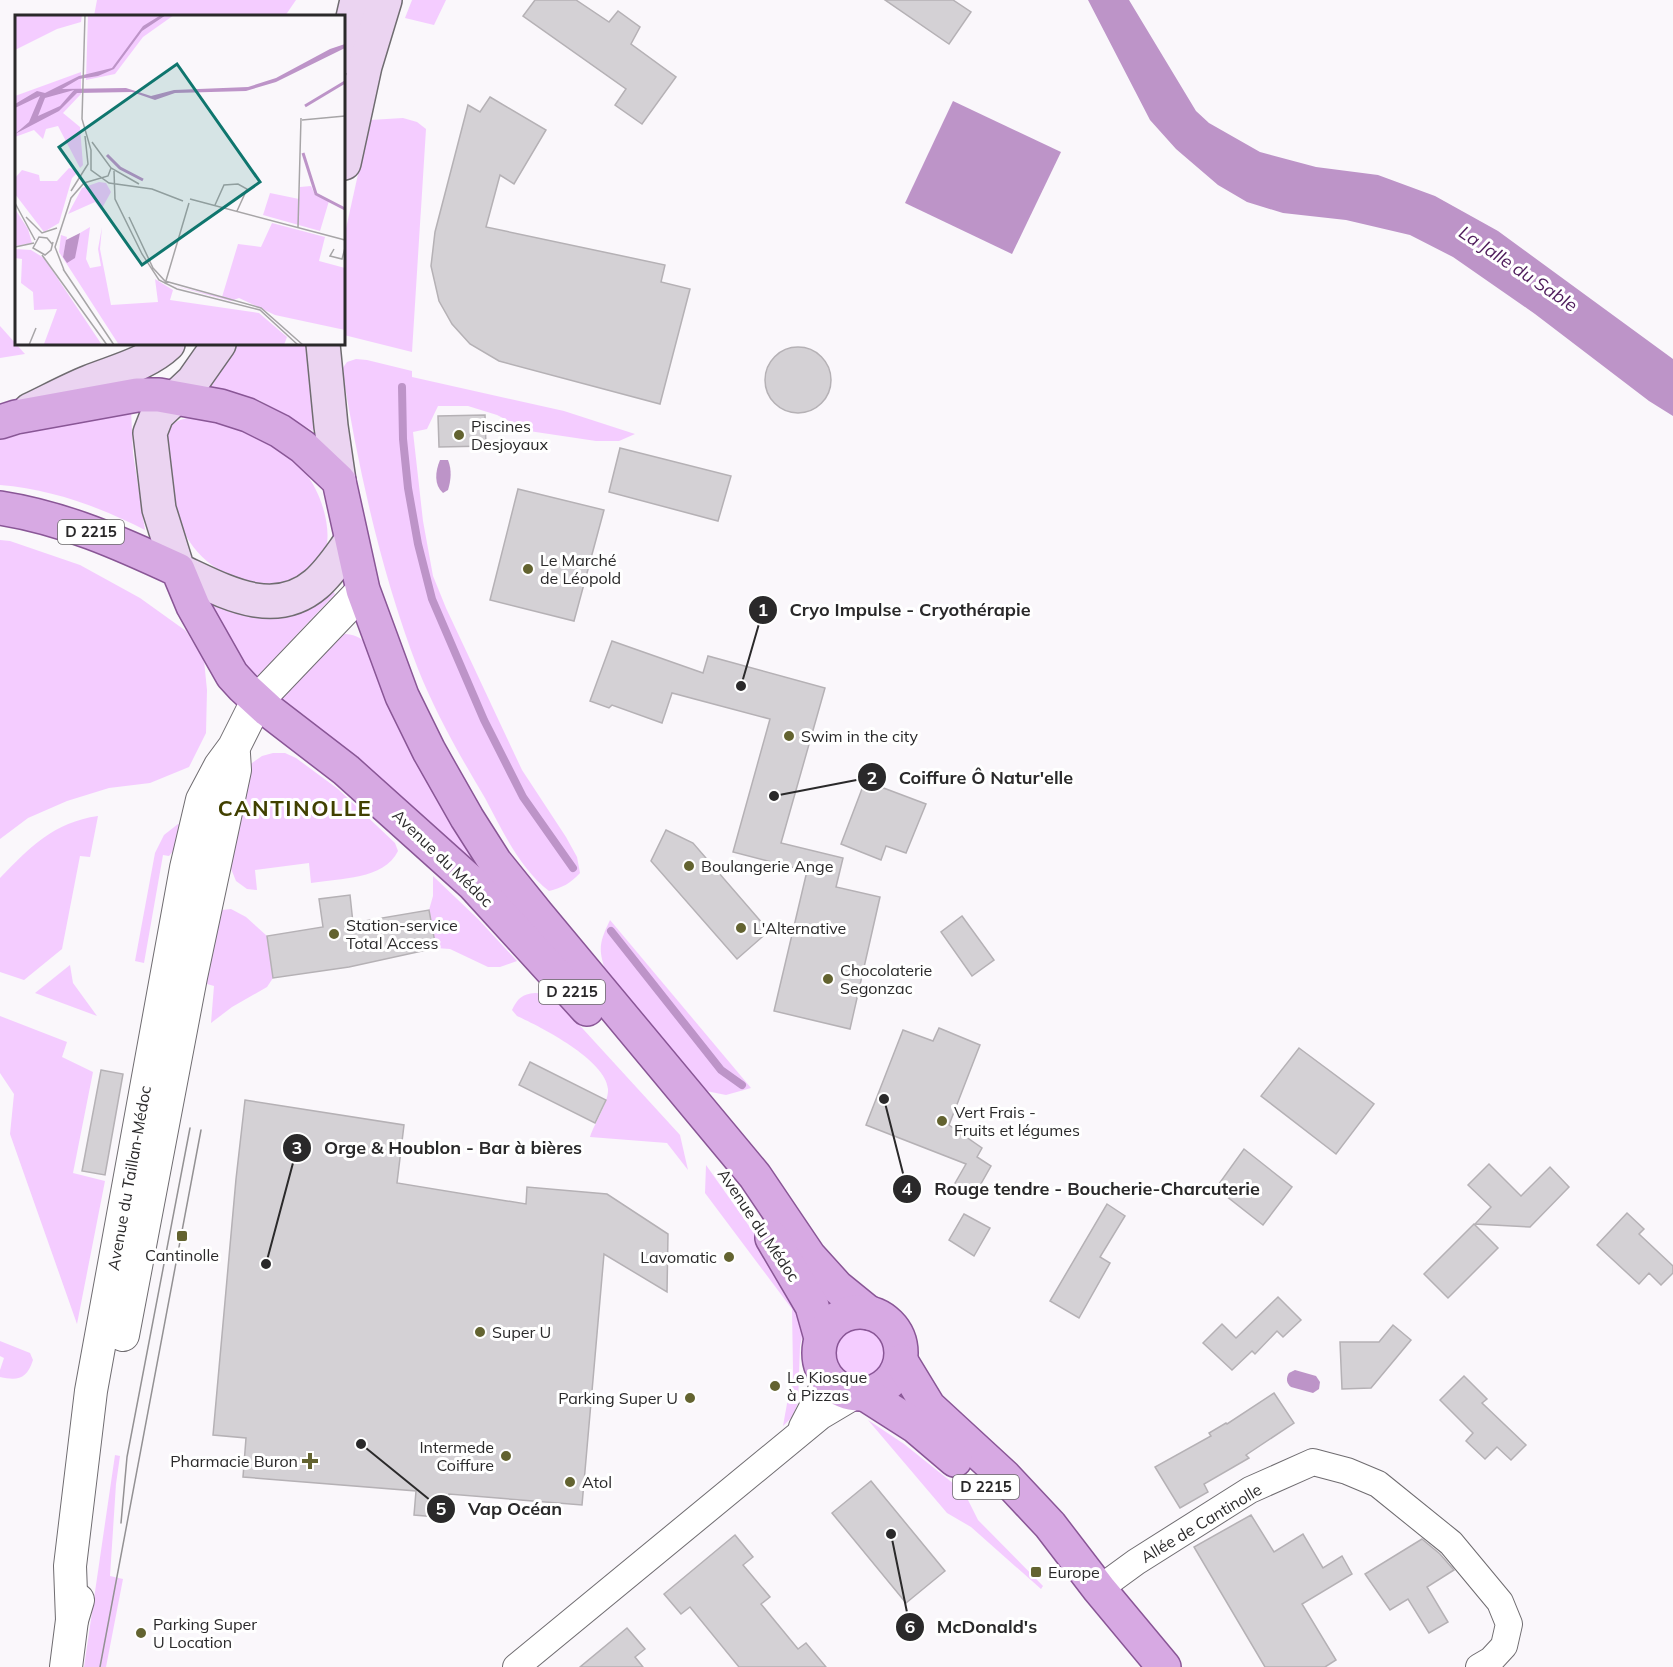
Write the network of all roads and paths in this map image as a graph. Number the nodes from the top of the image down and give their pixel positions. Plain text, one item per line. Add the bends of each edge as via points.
1 (355, 0) edge
2 (385, 0) edge
3 (345, 16) edge
4 (345, 52) edge
5 (345, 158) edge
6 (167, 345) edge
7 (218, 345) edge
8 (323, 345) edge
9 (175, 398) junction
10 (8, 420) edge
11 (339, 481) junction
12 (0, 508) edge
13 (351, 541) junction
14 (178, 570) junction
15 (363, 590) junction
16 (257, 701) junction
17 (869, 1312) junction
18 (821, 1338) junction
19 (901, 1361) junction
20 (827, 1379) junction
21 (862, 1394) junction
22 (793, 1438) junction
23 (1099, 1589) junction
24 (66, 1667) edge
25 (516, 1667) edge
26 (1164, 1667) edge
27 (1479, 1667) edge

1 - 3 main road
1 - 4 main road
2 - 5 main road via 365,66
6 - 10 main road via 132,366
7 - 9 main road, Avenue du Médoc via 193,381
8 - 11 main road, Avenue du Médoc
9 - 10 main road via 137,395
9 - 11 main road via 220,406 280,431
9 - 14 main road, Avenue du Médoc / D 2215 via 157,415 150,433 159,509
11 - 13 main road, Avenue du Médoc / D 2215
12 - 14 main road, D 2215 via 71,524
13 - 14 main road, D 2215 via 317,584 282,602 248,600
13 - 15 main road, Avenue du Médoc / D 2215
14 - 16 main road, Avenue du Médoc / D 2215 via 193,606 232,675
15 - 16 street, Avenue du Taillan-Médoc
15 - 17 main road, Avenue du Médoc / D 2215 via 402,696 429,751 495,862 755,1176 809,1256 837,1287
16 - 18 main road, Avenue du Médoc / D 2215 via 346,770 465,876 598,1021 675,1110 766,1229 812,1306
16 - 24 street, Avenue du Taillan-Médoc via 234,747 235,770 191,977 115,1377 86,1572 72,1620
17 - 18 main road via 857,1311 835,1319
17 - 19 main road via 888,1323 897,1334
18 - 20 main road via 820,1366
19 - 21 main road via 888,1383
19 - 23 main road, D 2215 via 929,1407 1050,1525
20 - 21 main road via 836,1387
20 - 22 street via 806,1423
21 - 22 street via 820,1416
21 - 23 main road, D 2215 via 915,1426 979,1480 1037,1539
22 - 25 street
23 - 26 main road, D 2215
23 - 27 street, Allée de Cantinolle via 1250,1490 1313,1462 1378,1484 1451,1543 1500,1602 1509,1624 1504,1646

